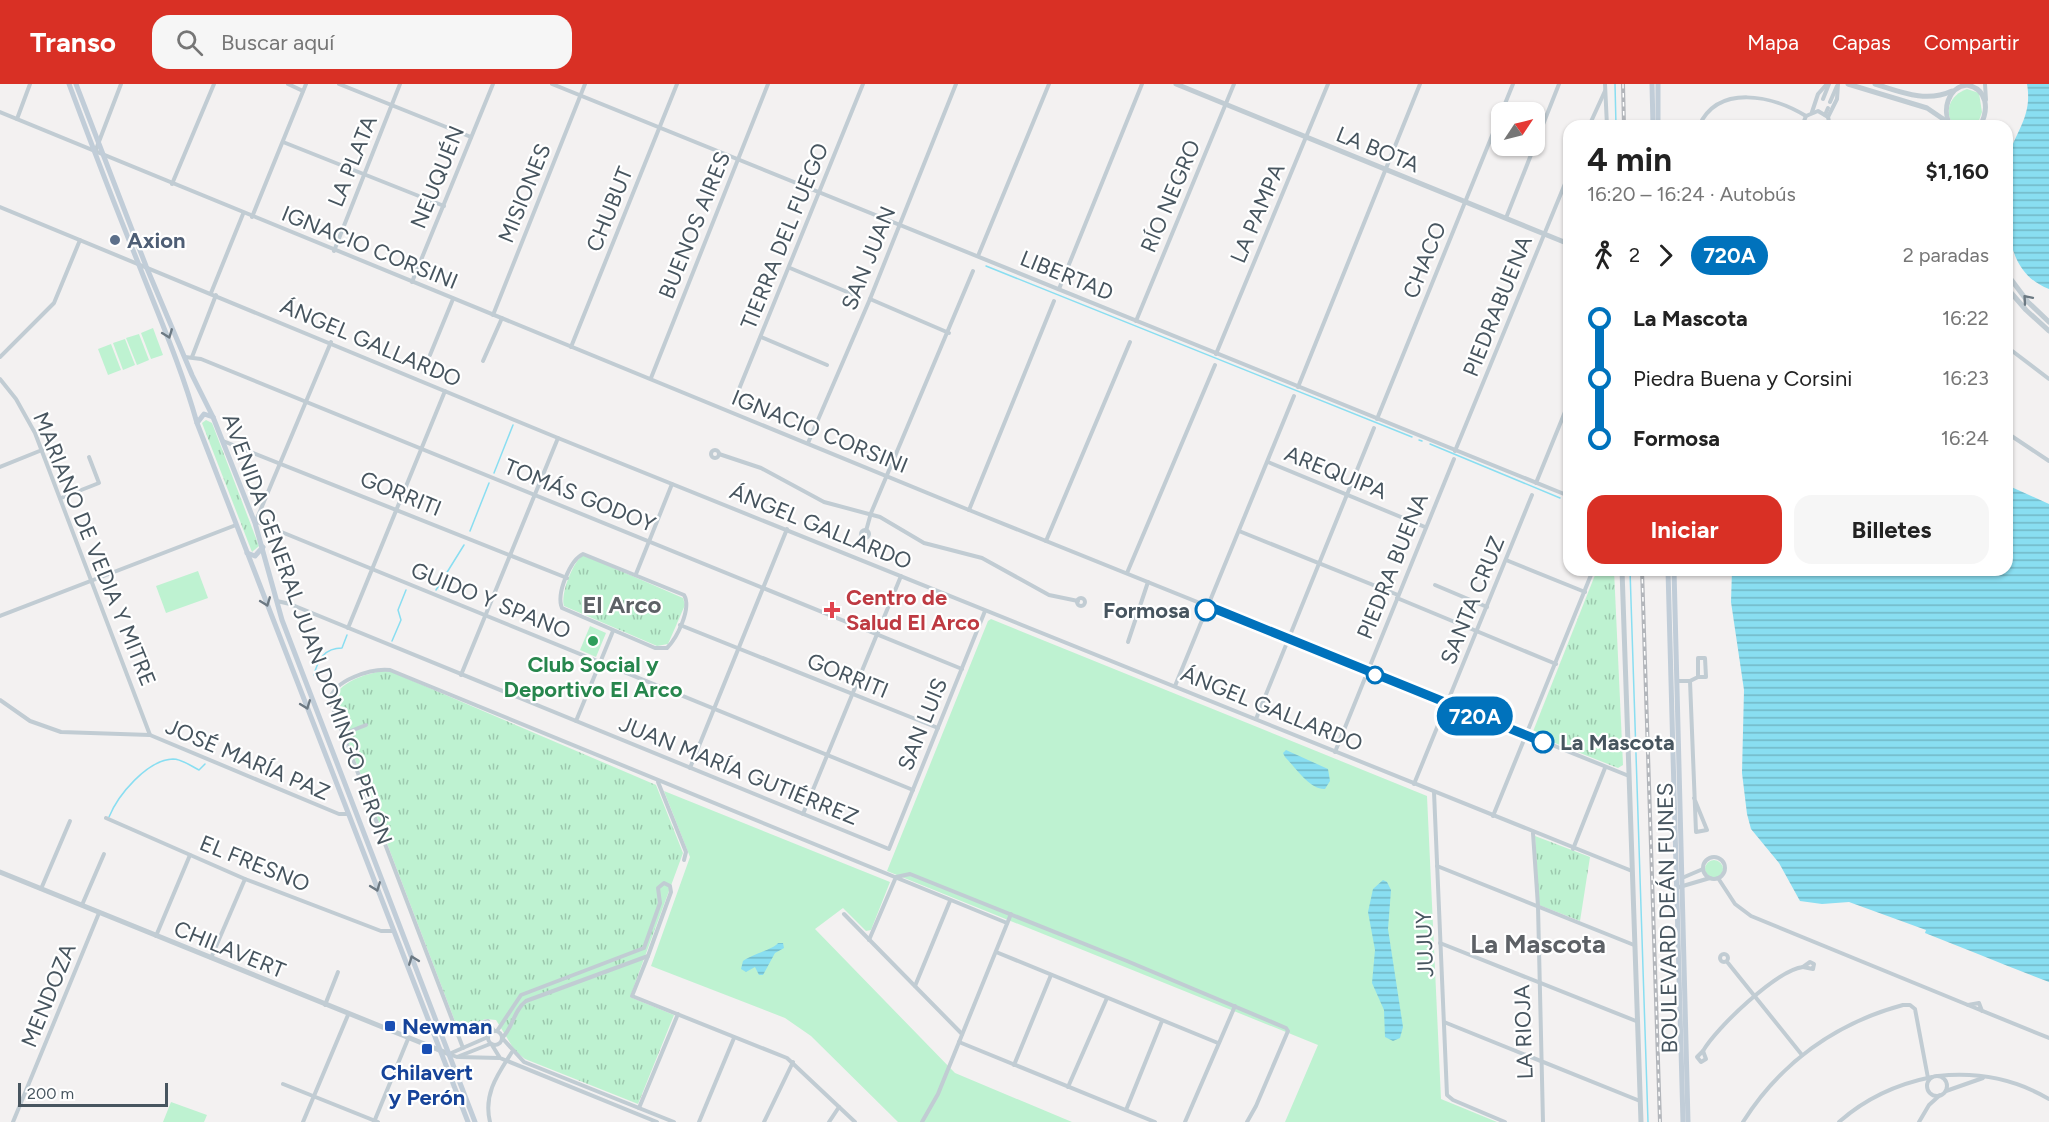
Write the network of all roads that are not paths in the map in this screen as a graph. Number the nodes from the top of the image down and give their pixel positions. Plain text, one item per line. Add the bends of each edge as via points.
1 (30, 84) edge
2 (69, 84) edge
3 (76, 84) edge
4 (121, 84) edge
5 (214, 84) edge
6 (288, 84) edge
7 (306, 84) edge
8 (339, 84) edge
9 (400, 84) edge
10 (493, 84) edge
11 (552, 84) edge
12 (585, 84) edge
13 (677, 84) edge
14 (768, 84) edge
15 (863, 84) edge
16 (956, 84) edge
17 (1049, 84) edge
18 (1142, 84) edge
19 (1176, 84) edge
20 (1234, 84) edge
21 (1328, 84) edge
22 (1420, 84) edge
23 (1513, 84) edge
24 (1560, 84) edge
25 (1605, 84) edge
26 (1652, 84) edge
27 (1658, 84) edge
28 (1828, 84) edge
29 (1838, 84) edge
30 (1848, 84) edge
31 (1875, 84) edge
32 (1985, 84) edge
33 (1961, 86) edge
34 (303, 91) junction
35 (1605, 91) junction
36 (1826, 92) junction
37 (1833, 95) junction
38 (581, 96) junction
39 (1823, 99) dead end
40 (1986, 101) junction
41 (1830, 102) dead end
42 (392, 104) junction
43 (1226, 105) junction
44 (1821, 105) dead end
45 (1828, 108) dead end
46 (1818, 111) junction
47 (0, 112) edge
48 (1812, 112) junction
49 (1806, 116) junction
50 (1826, 116) junction
51 (17, 119) junction
52 (1592, 120) edge
53 (1607, 120) edge
54 (1653, 120) edge
55 (1658, 120) edge
56 (1703, 120) edge
57 (1804, 120) edge
58 (1828, 120) edge
59 (1944, 120) edge
60 (1949, 120) edge
61 (1983, 120) edge
62 (659, 128) junction
63 (471, 137) junction
64 (1306, 138) junction
65 (98, 141) junction
66 (283, 142) junction
67 (95, 152) junction
68 (104, 157) junction
69 (737, 160) junction
70 (1385, 170) junction
71 (364, 174) junction
72 (172, 184) junction
73 (1563, 188) edge
74 (819, 193) junction
75 (1465, 201) junction
76 (444, 206) junction
77 (0, 207) edge
78 (243, 214) junction
79 (252, 217) junction
80 (1506, 218) junction
81 (899, 224) junction
82 (1544, 234) junction
83 (80, 240) junction
84 (1563, 242) edge
85 (334, 251) junction
86 (978, 256) junction
87 (138, 262) junction
88 (146, 266) junction
89 (790, 268) junction
90 (973, 271) dead end
91 (412, 282) junction
92 (2013, 282) edge
93 (1059, 290) junction
94 (213, 294) junction
95 (852, 294) dead end
96 (2013, 295) edge
97 (453, 299) junction
98 (870, 299) junction
99 (1054, 301) dead end
100 (493, 315) junction
101 (502, 318) junction
102 (1136, 321) junction
103 (2049, 322) edge
104 (2049, 331) edge
105 (949, 333) junction
106 (761, 337) junction
107 (331, 342) junction
108 (1130, 342) dead end
109 (571, 347) junction
110 (2013, 352) edge
111 (1216, 354) junction
112 (430, 355) dead end
113 (0, 357) edge
114 (188, 357) junction
115 (483, 361) dead end
116 (1215, 364) dead end
117 (827, 366) dead end
118 (651, 378) junction
119 (0, 379) edge
120 (2049, 379) edge
121 (1298, 387) junction
122 (444, 391) junction
123 (1294, 396) dead end
124 (735, 399) dead end
125 (307, 402) junction
126 (213, 417) junction
127 (1563, 417) edge
128 (1377, 419) junction
129 (197, 423) junction
130 (1374, 428) dead end
131 (2013, 437) edge
132 (558, 438) junction
133 (223, 441) junction
134 (808, 443) junction
135 (421, 449) junction
136 (42, 450) junction
137 (1455, 451) junction
138 (719, 454) dead end
139 (89, 457) dead end
140 (1454, 459) dead end
141 (2049, 461) edge
142 (282, 462) junction
143 (1268, 462) junction
144 (0, 467) edge
145 (887, 476) junction
146 (1536, 483) junction
147 (672, 484) junction
148 (1346, 494) junction
149 (1563, 494) edge
150 (535, 495) junction
151 (1532, 495) dead end
152 (62, 498) junction
153 (396, 509) junction
154 (969, 510) junction
155 (871, 513) junction
156 (256, 523) junction
157 (236, 525) junction
158 (1425, 527) junction
159 (787, 529) junction
160 (866, 531) dead end
161 (1239, 531) junction
162 (649, 541) junction
163 (1046, 541) junction
164 (263, 547) junction
165 (247, 553) junction
166 (510, 555) junction
167 (1506, 560) junction
168 (1318, 563) junction
169 (372, 569) junction
170 (1127, 573) junction
171 (636, 574) junction
172 (901, 576) junction
173 (1591, 576) edge
174 (1622, 576) edge
175 (1668, 576) edge
176 (1674, 576) edge
177 (567, 579) junction
178 (92, 580) junction
179 (1148, 582) junction
180 (1435, 585) dead end
181 (763, 588) junction
182 (1585, 592) junction
183 (1397, 597) junction
184 (276, 601) junction
185 (1078, 601) dead end
186 (1208, 606) junction
187 (1487, 607) junction
188 (985, 611) junction
189 (486, 615) junction
190 (0, 616) edge
191 (680, 625) junction
192 (348, 628) junction
193 (613, 630) junction
194 (1477, 631) junction
195 (877, 634) junction
196 (1288, 638) junction
197 (1128, 642) dead end
198 (738, 649) junction
199 (600, 663) junction
200 (1556, 664) junction
201 (962, 669) junction
202 (1367, 671) junction
203 (461, 675) junction
204 (1698, 677) junction
205 (1678, 681) junction
206 (1690, 681) junction
207 (1175, 687) junction
208 (852, 695) junction
209 (0, 700) edge
210 (1446, 705) junction
211 (714, 708) junction
212 (1256, 719) junction
213 (576, 721) junction
214 (366, 725) dead end
215 (938, 728) junction
216 (343, 734) junction
217 (150, 735) junction
218 (1526, 736) junction
219 (1335, 752) junction
220 (827, 755) junction
221 (690, 768) junction
222 (1605, 768) junction
223 (1629, 776) junction
224 (657, 781) junction
225 (1414, 784) junction
226 (913, 790) junction
227 (1434, 792) junction
228 (1694, 798) junction
229 (348, 814) junction
230 (803, 814) junction
231 (1493, 816) junction
232 (106, 818) dead end
233 (70, 821) dead end
234 (1533, 833) junction
235 (890, 849) joint
236 (1573, 849) junction
237 (104, 854) dead end
238 (190, 855) junction
239 (684, 860) dead end
240 (1437, 866) junction
241 (1703, 869) junction
242 (1632, 871) junction
243 (0, 872) edge
244 (895, 878) junction
245 (1710, 878) junction
246 (1718, 878) junction
247 (246, 879) junction
248 (1680, 879) junction
249 (1679, 888) junction
250 (41, 889) junction
251 (950, 901) junction
252 (82, 905) junction
253 (1538, 906) junction
254 (99, 913) junction
255 (844, 914) dead end
256 (1011, 914) junction
257 (1007, 923) junction
258 (394, 931) junction
259 (156, 936) junction
260 (869, 939) junction
261 (1440, 943) junction
262 (1634, 945) junction
263 (996, 952) junction
264 (648, 956) junction
265 (211, 958) junction
266 (1728, 963) dead end
267 (1803, 967) dead end
268 (338, 972) dead end
269 (1051, 975) junction
270 (1538, 983) junction
271 (915, 986) junction
272 (1755, 996) junction
273 (1107, 998) junction
274 (324, 1005) junction
275 (1968, 1005) junction
276 (1235, 1006) junction
277 (1982, 1011) junction
278 (678, 1014) junction
279 (348, 1015) junction
280 (1162, 1020) junction
281 (1636, 1021) junction
282 (1444, 1022) junction
283 (456, 1029) junction
284 (495, 1031) junction
285 (962, 1034) junction
286 (488, 1037) junction
287 (503, 1038) junction
288 (734, 1038) junction
289 (2049, 1038) edge
290 (408, 1039) junction
291 (959, 1042) junction
292 (1218, 1043) junction
293 (491, 1045) junction
294 (463, 1048) junction
295 (1703, 1051) dead end
296 (512, 1052) junction
297 (441, 1053) junction
298 (449, 1054) junction
299 (1802, 1055) junction
300 (457, 1057) junction
301 (502, 1059) junction
302 (1540, 1061) junction
303 (793, 1062) junction
304 (1014, 1065) junction
305 (1932, 1077) junction
306 (1986, 1077) junction
307 (1915, 1081) junction
308 (283, 1084) dead end
309 (1068, 1086) junction
310 (1929, 1090) junction
311 (1943, 1093) junction
312 (314, 1096) junction
313 (2049, 1099) edge
314 (1640, 1101) junction
315 (1929, 1105) junction
316 (639, 1107) junction
317 (839, 1107) junction
318 (1125, 1110) junction
319 (637, 1114) junction
320 (13, 1122) edge
321 (303, 1122) edge
322 (375, 1122) edge
323 (468, 1122) edge
324 (475, 1122) edge
325 (490, 1122) edge
326 (657, 1122) edge
327 (674, 1122) edge
328 (699, 1122) edge
329 (764, 1122) edge
330 (830, 1122) edge
331 (855, 1122) edge
332 (922, 1122) edge
333 (1155, 1122) edge
334 (1185, 1122) edge
335 (1247, 1122) edge
336 (1505, 1122) edge
337 (1543, 1122) edge
338 (1641, 1122) edge
339 (1683, 1122) edge
340 (1688, 1122) edge
341 (1743, 1122) edge
342 (1839, 1122) edge
343 (1919, 1122) edge

1 - 51 street
2 - 67 main road, AVENIDA GENERAL JUAN DOMINGO PERÓN
3 - 65 main road, AVENIDA GENERAL JUAN DOMINGO PERÓN
4 - 65 street
5 - 72 street
6 - 34 street
7 - 34 street
8 - 42 street
9 - 42 street, LA PLATA
10 - 63 street, NEUQUÉN
11 - 38 street, LIBERTAD
12 - 38 street, MISIONES
13 - 62 street, CHUBUT
14 - 69 street, BUENOS AIRES
15 - 74 street, TIERRA DEL FUEGO
16 - 81 street, SAN JUAN
17 - 86 street
18 - 93 street
19 - 43 street, LA BOTA
20 - 43 street, RÍO NEGRO
21 - 64 street, LA PAMPA
22 - 70 street
23 - 75 street, CHACO
24 - 80 street
25 - 35 street
26 - 54 main road
27 - 55 main road
28 - 36 street
28 - 48 street via 1818,94
29 - 37 street
29 - 50 street via 1837,99
30 - 59 street via 1928,108
31 - 33 street via 1927,97
32 - 40 street
33 - 40 street via 1975,87
33 - 60 street via 1947,104
34 - 66 street
35 - 52 street
35 - 53 street
36 - 37 street
36 - 39 street
37 - 41 street
38 - 62 street, LIBERTAD
38 - 100 street, MISIONES
40 - 61 street
42 - 63 street
42 - 71 street, LA PLATA
43 - 64 street, LA BOTA
43 - 102 street, RÍO NEGRO
44 - 46 street
45 - 50 street
46 - 48 street
46 - 50 street
47 - 51 street, IGNACIO CORSINI
48 - 49 street
49 - 56 street via 1781,102 1735,94 1714,104
49 - 57 street
50 - 58 street
51 - 67 street, IGNACIO CORSINI
62 - 69 street, LIBERTAD
62 - 109 street, CHUBUT
63 - 76 street, NEUQUÉN
64 - 70 street, LA BOTA
64 - 111 street, LA PAMPA
65 - 67 street
65 - 68 main road, AVENIDA GENERAL JUAN DOMINGO PERÓN
66 - 71 street
66 - 79 street
67 - 68 street, IGNACIO CORSINI
67 - 87 main road, AVENIDA GENERAL JUAN DOMINGO PERÓN
68 - 72 street, IGNACIO CORSINI
68 - 88 main road, AVENIDA GENERAL JUAN DOMINGO PERÓN
69 - 74 street, LIBERTAD
69 - 118 street, BUENOS AIRES
70 - 75 street, LA BOTA
70 - 121 street
71 - 76 street
71 - 85 street, LA PLATA
72 - 78 street, IGNACIO CORSINI
73 - 82 street, PIEDRABUENA
74 - 81 street, LIBERTAD
74 - 89 street, TIERRA DEL FUEGO
75 - 80 street, LA BOTA
75 - 128 street, CHACO
76 - 91 street, NEUQUÉN
77 - 83 street, ÁNGEL GALLARDO
78 - 79 street, IGNACIO CORSINI
78 - 94 street
79 - 85 street, IGNACIO CORSINI
80 - 82 street, LA BOTA
81 - 86 street, LIBERTAD
81 - 98 street, SAN JUAN
82 - 84 street, LA BOTA
82 - 137 street, PIEDRABUENA
83 - 87 street, ÁNGEL GALLARDO
83 - 113 street via 54,303
85 - 91 street, IGNACIO CORSINI
86 - 93 street, LIBERTAD
87 - 88 street, ÁNGEL GALLARDO
87 -> 129 main road, AVENIDA GENERAL JUAN DOMINGO PERÓN via 178,360
88 - 94 street, ÁNGEL GALLARDO
88 - 114 main road, AVENIDA GENERAL JUAN DOMINGO PERÓN
89 - 95 street
89 - 106 street, TIERRA DEL FUEGO
90 - 105 street
91 - 97 street, IGNACIO CORSINI
103 -> 92 street
93 - 102 street, LIBERTAD
94 - 107 street, ÁNGEL GALLARDO
94 - 114 street
96 - 104 street
97 - 100 street, IGNACIO CORSINI
97 - 112 street
98 - 105 street
98 - 134 street, SAN JUAN
99 - 154 street
100 - 101 street, IGNACIO CORSINI
101 - 109 street, IGNACIO CORSINI
101 - 115 street
102 - 111 street, LIBERTAD
105 - 145 street
106 - 117 street
106 - 124 street, TIERRA DEL FUEGO
107 - 122 street, ÁNGEL GALLARDO
107 - 125 street
108 - 163 street
109 - 118 street, IGNACIO CORSINI
110 - 120 street
111 - 121 street, LIBERTAD
114 - 125 street, TOMÁS GODOY
114 - 126 main road, AVENIDA GENERAL JUAN DOMINGO PERÓN
116 - 170 street
118 - 134 street, IGNACIO CORSINI
119 - 136 street, MARIANO DE VEDIA Y MITRE via 23,411
121 - 128 street, LIBERTAD
122 - 132 street, ÁNGEL GALLARDO
122 - 135 street
123 - 143 street
125 - 135 street, TOMÁS GODOY
125 - 142 street
126 - 129 main road via 204,414
126 - 133 main road, AVENIDA GENERAL JUAN DOMINGO PERÓN
127 - 146 street
128 - 137 street, LIBERTAD
129 - 157 main road, AVENIDA GENERAL JUAN DOMINGO PERÓN
130 - 148 street
131 - 141 street
132 - 147 street, ÁNGEL GALLARDO
132 - 150 street
133 - 142 street, GORRITI
133 - 156 main road, AVENIDA GENERAL JUAN DOMINGO PERÓN
134 - 145 street, IGNACIO CORSINI
135 - 150 street, TOMÁS GODOY
135 - 153 street
136 - 144 street
136 - 152 street, MARIANO DE VEDIA Y MITRE
137 - 146 street, LIBERTAD
138 - 155 street via 761,468 818,500
139 - 152 street via 99,483
140 - 158 street, PIEDRA BUENA
142 - 153 street, GORRITI
142 - 156 street
143 - 148 street, AREQUIPA
143 - 161 street
145 - 154 street, IGNACIO CORSINI
145 - 155 street
146 - 149 street, LIBERTAD
147 - 159 street, ÁNGEL GALLARDO
147 - 162 street
148 - 158 street, AREQUIPA
148 - 168 street
150 - 162 street, TOMÁS GODOY
150 - 166 street
151 - 167 street, SANTA CRUZ
152 - 178 street, MARIANO DE VEDIA Y MITRE
153 - 166 street, GORRITI
153 - 169 street
154 - 163 street, IGNACIO CORSINI
155 - 160 street
155 - 185 street via 924,543 974,554 1049,595
156 - 164 main road, AVENIDA GENERAL JUAN DOMINGO PERÓN
156 - 169 street, GUIDO Y SPANO
157 - 165 main road, AVENIDA GENERAL JUAN DOMINGO PERÓN
157 - 178 street
158 - 183 street, PIEDRA BUENA
159 - 172 street, ÁNGEL GALLARDO
159 - 181 street
161 - 168 street
161 - 186 street
162 - 171 street
162 - 181 street, TOMÁS GODOY
163 - 170 street, IGNACIO CORSINI
164 - 165 main road via 255,556
164 - 184 main road, AVENIDA GENERAL JUAN DOMINGO PERÓN
165 -> 229 main road, AVENIDA GENERAL JUAN DOMINGO PERÓN
166 - 177 street, GORRITI
166 - 189 street
167 - 182 street
167 - 187 street, SANTA CRUZ
168 - 183 street
168 - 196 street
169 - 189 street, GUIDO Y SPANO
169 - 192 street
170 - 179 street, IGNACIO CORSINI
171 - 177 street via 583,554 574,562
171 - 191 street via 684,595 687,607
172 - 188 street, ÁNGEL GALLARDO
172 - 195 street
173 - 182 street
174 - 223 street
175 - 248 main road, BOULEVARD DEÁN FUNES
176 - 205 main road, BOULEVARD DEÁN FUNES
177 - 193 street via 560,599 562,608
178 - 190 street
178 - 217 street, MARIANO DE VEDIA Y MITRE
179 - 186 street, IGNACIO CORSINI
179 - 197 street
180 - 187 street
181 - 195 street, TOMÁS GODOY
181 - 198 street
182 - 200 street
183 - 194 street
183 - 202 street, PIEDRA BUENA
184 - 192 street, JUAN MARÍA GUTIÉRREZ
298 -> 184 main road, AVENIDA GENERAL JUAN DOMINGO PERÓN
186 - 196 street, IGNACIO CORSINI
186 - 207 street
187 - 194 street, SANTA CRUZ
188 - 201 street, SAN LUIS
188 - 207 street, ÁNGEL GALLARDO
189 - 199 street, GUIDO Y SPANO
189 - 203 street
191 - 193 street via 672,643 663,650
191 - 198 street, GORRITI
192 - 203 street, JUAN MARÍA GUTIÉRREZ
193 - 199 street
194 - 200 street
194 - 210 street, SANTA CRUZ
195 - 201 street, TOMÁS GODOY
195 - 208 street
196 - 202 street, IGNACIO CORSINI
196 - 212 street
198 - 208 street, GORRITI
198 - 211 street
199 - 211 street, GUIDO Y SPANO
199 - 213 street
200 - 218 street
201 - 215 street, SAN LUIS
202 - 210 street, IGNACIO CORSINI
202 - 219 street, PIEDRA BUENA
203 - 213 street, JUAN MARÍA GUTIÉRREZ
204 - 204 street via 1706,677 1705,658 1698,658
204 - 206 street
205 - 206 street
205 - 248 main road, BOULEVARD DEÁN FUNES
206 - 228 street
207 - 212 street, ÁNGEL GALLARDO
208 - 215 street, GORRITI
208 - 220 street
209 - 217 street, JOSÉ MARÍA PAZ via 30,721 61,732
210 - 218 street, IGNACIO CORSINI
210 - 225 street, SANTA CRUZ
211 - 220 street, GUIDO Y SPANO
211 - 221 street
212 - 219 street, ÁNGEL GALLARDO
213 - 221 street, JUAN MARÍA GUTIÉRREZ
214 - 216 street
215 - 226 street, SAN LUIS
216 - 224 street via 330,700 332,694 366,671 390,670
216 - 283 street
217 - 229 street, JOSÉ MARÍA PAZ via 295,797
218 - 222 street, IGNACIO CORSINI
218 - 231 street
219 - 225 street, ÁNGEL GALLARDO
220 - 226 street, GUIDO Y SPANO
220 - 230 street
221 - 230 street, JUAN MARÍA GUTIÉRREZ
222 - 223 street, IGNACIO CORSINI
222 - 236 street
223 - 242 street
224 - 239 street via 686,852
224 - 244 street
225 - 227 street, ÁNGEL GALLARDO
226 - 235 street, SAN LUIS
227 - 231 street, ÁNGEL GALLARDO
227 - 240 street, JUJUY
228 - 228 street via 1699,809 1707,830 1696,832
229 -> 258 main road, AVENIDA GENERAL JUAN DOMINGO PERÓN
230 - 235 street, JUAN MARÍA GUTIÉRREZ
231 - 234 street, ÁNGEL GALLARDO
232 - 238 street, EL FRESNO
233 - 250 street
234 - 236 street, ÁNGEL GALLARDO
234 - 253 street, LA RIOJA
236 - 242 street, ÁNGEL GALLARDO
237 - 252 street
238 - 247 street, EL FRESNO
238 - 259 street
240 - 253 street
240 - 261 street, JUJUY
241 - 245 street
241 - 246 street via 1706,859 1721,859 1725,869
241 - 248 street
242 - 262 street
243 - 250 street, CHILAVERT
244 - 251 street
244 - 256 street via 910,874
244 - 260 street
245 - 246 street
245 - 249 street
246 - 275 street via 1735,904 1751,916
247 - 258 street, EL FRESNO via 381,931
247 - 265 street
248 - 249 main road, BOULEVARD DEÁN FUNES
249 - 339 main road, BOULEVARD DEÁN FUNES
249 - 340 main road, BOULEVARD DEÁN FUNES
250 - 252 street, CHILAVERT
251 - 257 street
251 - 271 street
252 - 254 street, CHILAVERT
253 - 262 street
253 - 270 street, LA RIOJA
254 - 259 street, CHILAVERT
254 - 320 street, MENDOZA
255 - 260 street
256 - 257 street
256 - 276 street
257 - 263 street
258 - 297 main road, AVENIDA GENERAL JUAN DOMINGO PERÓN
259 - 265 street, CHILAVERT
260 - 271 street
261 - 270 street
261 - 282 street, JUJUY
262 - 281 street
263 - 269 street
263 - 285 street
264 - 278 street via 632,996
264 - 284 street via 670,892 666,883 659,885 660,903 644,948 521,994
264 - 287 street via 526,1001
265 - 274 street, CHILAVERT
266 - 272 street
267 - 272 street
268 - 274 street
269 - 273 street
269 - 304 street
270 - 281 street
270 - 302 street, LA RIOJA
271 - 285 street
272 - 295 street
272 - 299 street
273 - 280 street
273 - 309 street
274 - 279 street, CHILAVERT
275 - 277 street
275 - 277 street via 1979,1003
276 - 292 street
276 - 335 street via 1287,1030
277 - 289 street
278 - 288 street
278 - 316 street
279 - 290 street, CHILAVERT
279 - 312 street
280 - 292 street
280 - 318 street
281 - 314 street
282 - 302 street
282 - 336 street, JUJUY via 1447,1095
283 - 284 street via 488,1021
283 - 294 street
284 - 286 street
284 - 287 street
285 - 291 street
286 - 293 street
286 - 294 street
287 - 293 street via 499,1045
287 - 296 street
288 - 303 street
288 - 328 street
290 - 297 street, CHILAVERT
290 - 322 street
291 - 304 street
291 - 332 street via 931,1110
292 - 334 street
293 - 300 street
293 - 301 street
294 - 298 street
296 - 301 street
296 - 316 street via 524,1062
297 - 298 street, CHILAVERT
297 - 323 main road, AVENIDA GENERAL JUAN DOMINGO PERÓN
298 - 300 street
298 - 324 main road, AVENIDA GENERAL JUAN DOMINGO PERÓN
299 - 305 street via 1854,1022 1910,1005 1916,1013
299 - 341 street via 1769,1087
300 - 301 street
301 - 319 street
301 - 325 street via 489,1098
302 - 314 street
302 - 337 street, LA RIOJA
303 - 317 street
303 - 329 street
304 - 309 street
305 - 306 street
305 - 307 street
305 - 310 street
305 - 311 street via 1946,1083
306 - 311 street
306 - 313 street via 2016,1084
307 - 310 street
307 - 342 street via 1872,1098
308 - 312 street
309 - 318 street
310 - 311 street
310 - 315 street
311 - 315 street
312 - 321 street
312 - 322 street
314 - 338 street
315 - 343 street
316 - 319 street
316 - 327 street
317 - 330 street
317 - 331 street
318 - 333 street
319 - 326 street

